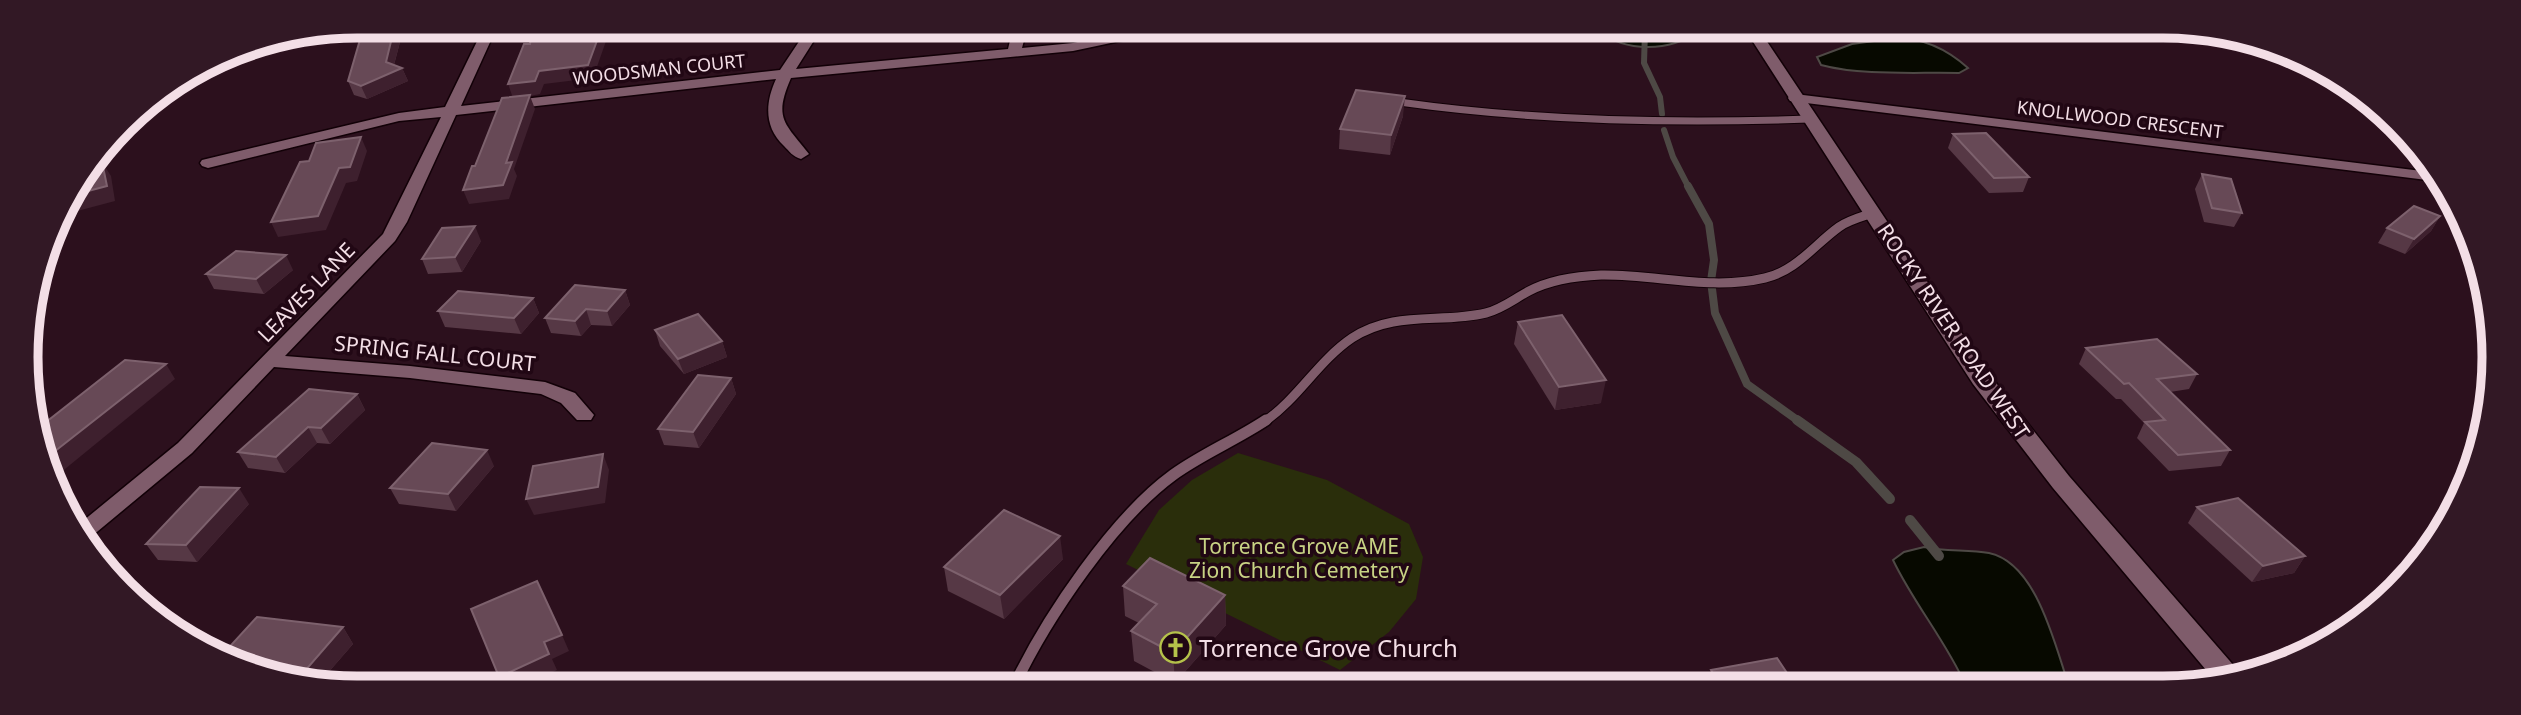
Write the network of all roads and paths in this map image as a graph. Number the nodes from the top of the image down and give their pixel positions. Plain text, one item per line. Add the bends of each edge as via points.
1 (485, 38) edge
2 (808, 38) edge
3 (1018, 38) edge
4 (1116, 38) edge
5 (1757, 38) edge
6 (1014, 53) junction
7 (785, 74) junction
8 (1795, 99) junction
9 (1399, 102) edge
10 (451, 110) junction
11 (1809, 119) junction
12 (801, 154) dead end
13 (208, 163) dead end
14 (2426, 176) edge
15 (1873, 213) junction
16 (271, 360) junction
17 (584, 415) dead end
18 (88, 529) edge
19 (2223, 671) edge
20 (1019, 676) edge

1 - 10 street, LEAVES LANE
2 - 7 street
3 - 6 street
4 - 6 street, WOODSMAN COURT
5 - 8 street, ROCKY RIVER ROAD WEST
6 - 7 street, WOODSMAN COURT
7 - 10 street, WOODSMAN COURT
7 - 12 street via 774,99 774,117 780,132
8 - 11 street, ROCKY RIVER ROAD WEST
8 - 14 street, KNOLLWOOD CRESCENT
9 - 11 lane via 1655,121
10 - 13 street, WOODSMAN COURT via 367,123
10 - 16 street, LEAVES LANE via 389,237
11 - 15 street, ROCKY RIVER ROAD WEST
15 - 19 street, ROCKY RIVER ROAD WEST via 1981,379 2052,471
15 - 20 lane via 1840,226 1809,255 1770,278 1730,284 1578,277 1530,291 1492,311 1390,322 1355,336 1338,346 1282,409 1175,474 1122,520
16 - 17 street, SPRING FALL COURT via 545,388 568,398
16 - 18 street, LEAVES LANE via 185,448

